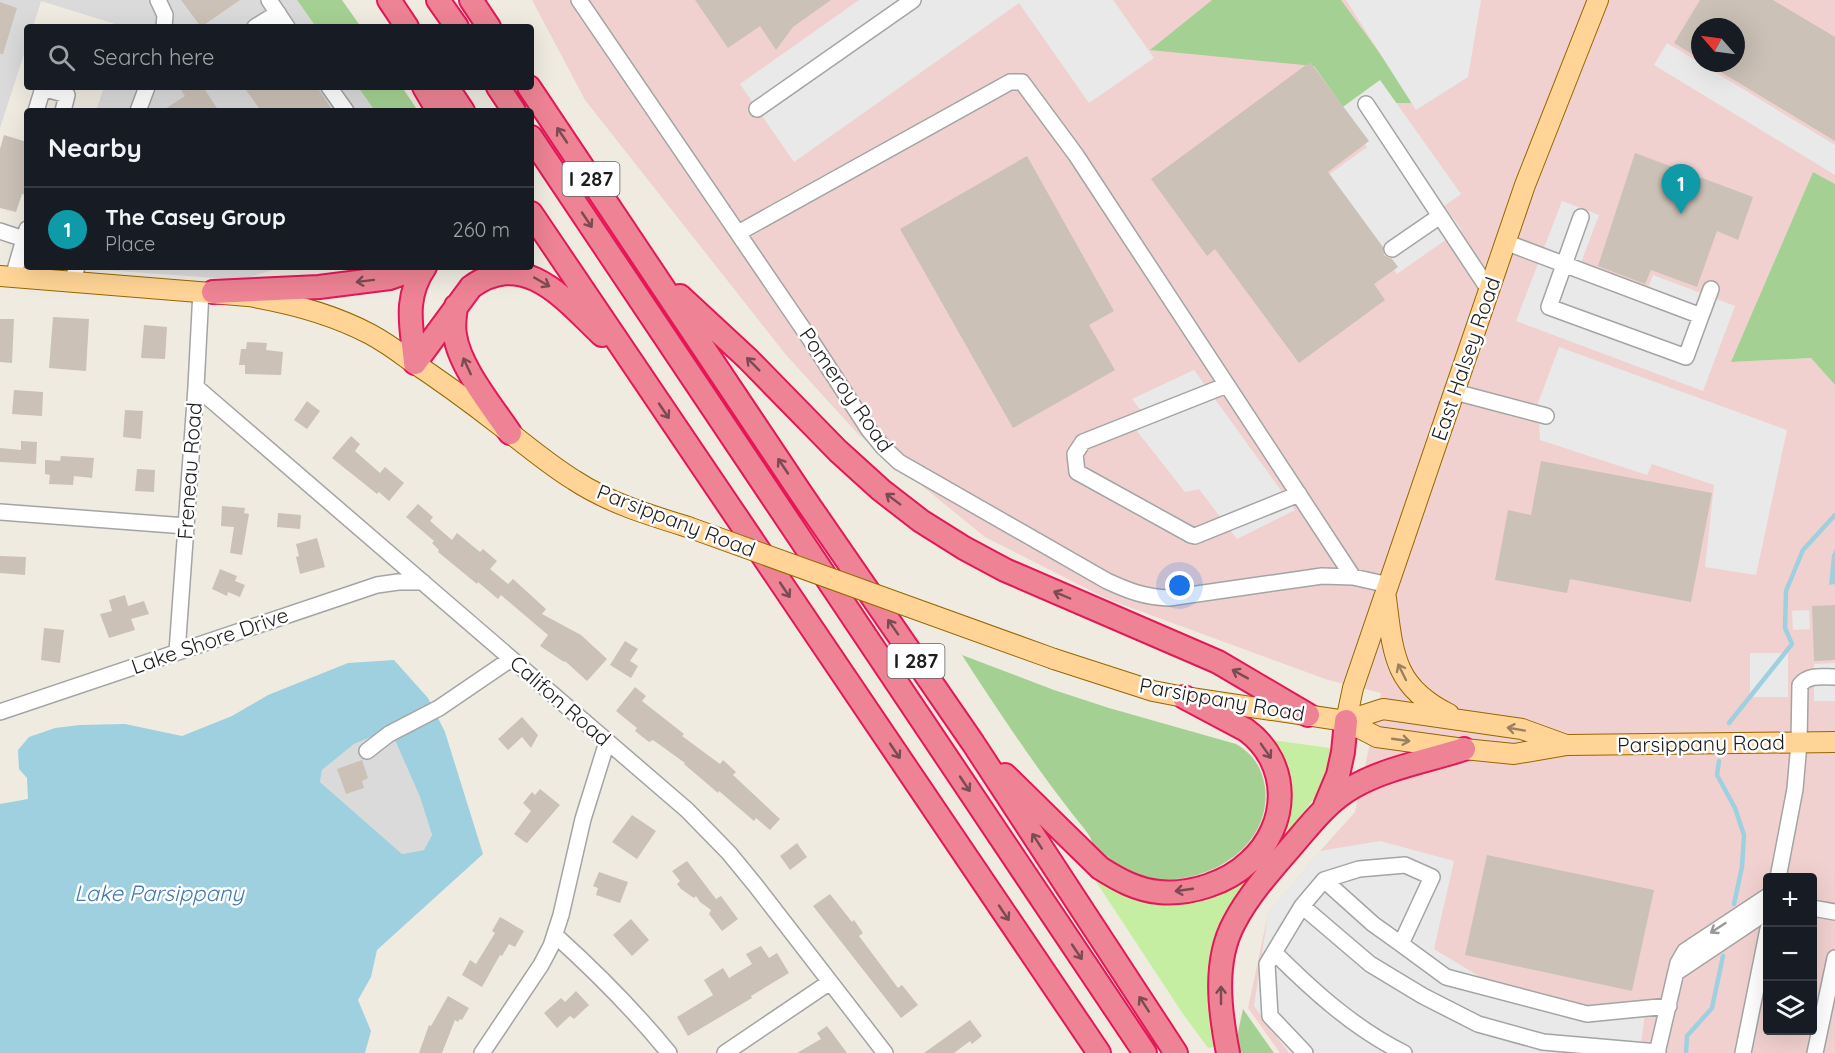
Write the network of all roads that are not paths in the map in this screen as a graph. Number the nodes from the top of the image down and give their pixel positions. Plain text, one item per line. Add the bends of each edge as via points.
1 (158, 0) edge
2 (269, 0) edge
3 (375, 0) edge
4 (389, 0) edge
5 (438, 0) edge
6 (471, 0) edge
7 (579, 0) edge
8 (913, 0) edge
9 (1598, 0) edge
10 (278, 13) junction
11 (164, 24) edge
12 (260, 24) edge
13 (285, 24) edge
14 (388, 24) edge
15 (405, 24) edge
16 (455, 24) edge
17 (487, 24) edge
18 (42, 90) edge
19 (50, 90) edge
20 (146, 90) edge
21 (331, 90) edge
22 (426, 90) edge
23 (449, 90) edge
24 (500, 90) edge
25 (531, 90) edge
26 (1366, 104) dead end
27 (37, 108) edge
28 (64, 108) edge
29 (139, 108) edge
30 (344, 108) edge
31 (436, 108) edge
32 (461, 108) edge
33 (512, 108) edge
34 (757, 108) dead end
35 (534, 141) edge
36 (1440, 216) junction
37 (534, 218) edge
38 (1581, 218) dead end
39 (0, 231) edge
40 (738, 233) junction
41 (24, 234) edge
42 (24, 238) edge
43 (1506, 242) junction
44 (1392, 249) dead end
45 (1564, 264) junction
46 (414, 270) edge
47 (422, 270) edge
48 (652, 271) junction
49 (75, 274) edge
50 (6, 277) edge
51 (1711, 289) dead end
52 (1489, 290) junction
53 (207, 292) junction
54 (456, 306) junction
55 (1701, 316) junction
56 (415, 363) junction
57 (631, 363) junction
58 (1227, 385) junction
59 (196, 387) junction
60 (1455, 392) junction
61 (1546, 416) dead end
62 (510, 433) junction
63 (1299, 494) junction
64 (0, 513) edge
65 (186, 526) junction
66 (1353, 577) junction
67 (423, 582) junction
68 (1387, 589) junction
69 (177, 651) junction
70 (511, 659) junction
71 (1835, 677) edge
72 (1184, 697) junction
73 (0, 712) edge
74 (1308, 715) junction
75 (1346, 721) junction
76 (1462, 721) junction
77 (608, 742) junction
78 (1799, 742) junction
79 (1835, 742) edge
80 (973, 743) junction
81 (1567, 745) junction
82 (1464, 749) junction
83 (367, 751) dead end
84 (1324, 808) junction
85 (1779, 873) edge
86 (1324, 880) junction
87 (1763, 899) edge
88 (1302, 906) junction
89 (1817, 909) edge
90 (1835, 912) edge
91 (1763, 914) edge
92 (555, 935) junction
93 (1401, 944) junction
94 (1763, 950) edge
95 (1274, 952) junction
96 (1835, 958) edge
97 (1677, 972) junction
98 (830, 982) junction
99 (1668, 1006) junction
100 (1658, 1052) edge
101 (482, 1053) edge
102 (669, 1053) edge
103 (724, 1053) edge
104 (885, 1053) edge
105 (1099, 1053) edge
106 (1145, 1053) edge
107 (1176, 1053) edge
108 (1228, 1053) edge
109 (1305, 1053) edge
110 (1404, 1053) edge
111 (1743, 1053) edge
112 (1815, 1053) edge

1 - 11 street
2 - 10 street
3 - 14 highway
4 - 15 highway
5 - 16 highway
6 - 17 highway
7 - 40 street, Pomeroy Road
8 - 34 street
9 - 43 main road, East Halsey Road
10 - 12 street
10 - 13 street
18 - 27 street
19 - 28 street via 67,95
20 - 29 street
21 - 30 street
22 - 31 highway
23 - 32 highway
24 - 33 highway
48 -> 25 highway, I 287
26 - 36 street
35 -> 106 highway
36 - 44 street
36 - 52 street
37 - 57 highway
38 - 45 street
39 - 41 street
40 - 58 street via 1010,82 1022,82 1076,155
40 - 66 street, Pomeroy Road via 883,447 899,462 1107,581 1137,594 1169,598 1322,576
42 - 50 street
43 - 45 street
43 - 52 main road, East Halsey Road
45 - 55 street
45 - 55 street via 1549,307 1686,357
46 -> 53 highway via 390,278 319,287
47 - 56 highway via 410,304
74 -> 48 highway via 1218,662 1005,570 921,521 838,451 748,359
80 -> 48 highway, I 287
49 - 50 main road, Parsippany Road
49 - 53 main road, Parsippany Road
51 - 55 street
52 - 60 main road, East Halsey Road
53 - 56 main road, Parsippany Road via 276,300 312,310 372,334
53 - 59 street, Freneau Road
54 - 56 highway
54 -> 57 highway via 471,287 490,276 512,273 533,277 552,288
62 -> 54 highway via 472,377 458,346
56 - 62 main road, Parsippany Road
57 -> 105 highway
58 - 63 street
58 - 63 street via 1083,442 1075,454 1077,472 1196,536
59 - 65 street, Freneau Road
59 - 67 street, Califon Road
60 - 61 street
60 - 68 main road, East Halsey Road
62 - 72 main road, Parsippany Road, bridge via 584,486 633,510 1053,659
63 - 66 street
64 - 65 street
65 - 69 street, Freneau Road
66 - 68 street, Pomeroy Road
67 - 69 street, Lake Shore Drive via 377,585
67 - 70 street, Califon Road
68 - 75 main road, East Halsey Road via 1353,688
76 -> 68 main road via 1423,699 1407,682 1392,642
69 - 73 street, Lake Shore Drive
70 - 77 street, Califon Road
70 - 83 street
71 - 78 street via 1810,677 1800,685
72 - 74 main road, Parsippany Road
72 -> 80 highway via 1255,736 1274,762 1280,789 1274,826 1258,854 1240,870 1192,889 1160,892 1139,888 1100,868
74 - 75 main road, Parsippany Road
75 - 76 main road, Parsippany Road via 1383,709
75 -> 82 main road, Parsippany Road via 1377,737
75 - 84 highway via 1338,775
81 -> 76 main road, Parsippany Road via 1522,729
77 - 92 street via 583,819
77 - 98 street, Califon Road via 687,810 729,854
78 - 79 main road, Parsippany Road
78 - 81 main road, Parsippany Road
78 - 85 street via 1795,789
107 -> 80 highway, I 287
81 - 82 main road, Parsippany Road via 1514,754
82 - 84 highway via 1372,777
108 -> 84 highway via 1220,999 1221,966 1233,925 1277,863
86 - 88 street
86 - 93 street
86 - 93 street via 1359,869 1405,865 1432,877
87 -> 97 street via 1690,946 1681,957
88 - 95 street
88 - 100 street via 1370,964 1478,1024 1543,1042
89 - 90 street
91 - 97 street
92 - 101 street via 541,965
92 - 102 street via 604,980
93 - 99 street via 1446,978 1587,1014
94 - 111 street
95 - 109 street via 1268,964 1270,1016
95 - 110 street via 1343,1014
96 - 112 street
97 - 99 street
98 - 103 street
98 - 104 street, Califon Road
99 - 100 street

